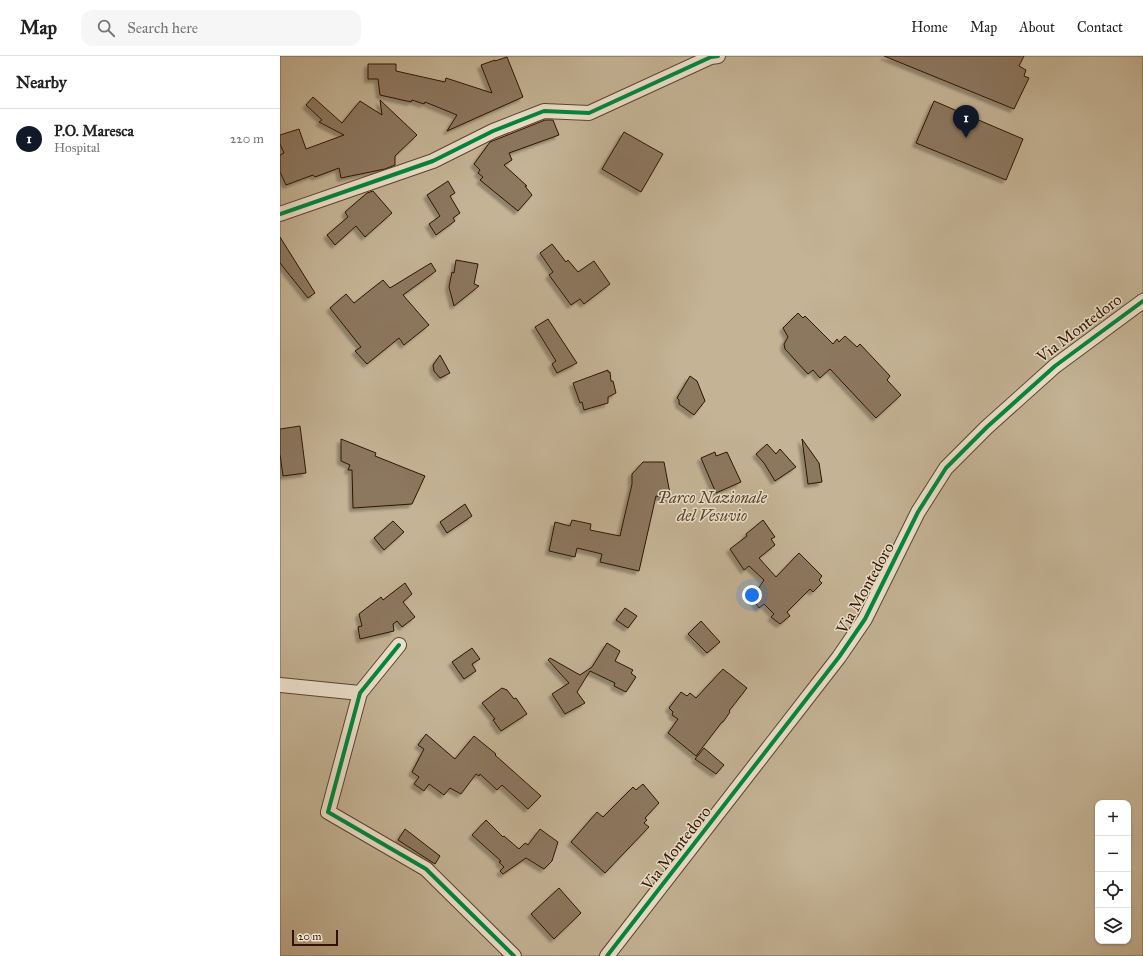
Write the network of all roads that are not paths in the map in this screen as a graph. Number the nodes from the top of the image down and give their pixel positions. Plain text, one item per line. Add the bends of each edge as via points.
1 (718, 56) edge
2 (280, 214) edge
3 (1143, 301) edge
4 (399, 645) dead end
5 (280, 685) edge
6 (360, 693) junction
7 (514, 956) edge
8 (607, 956) edge

1 - 2 street via 589,113 544,111 493,131 433,161
3 - 8 street, Via Montedoro via 1055,366 946,468 918,512 865,619 839,657
4 - 6 street
5 - 6 street
6 - 7 street via 328,812 426,869

